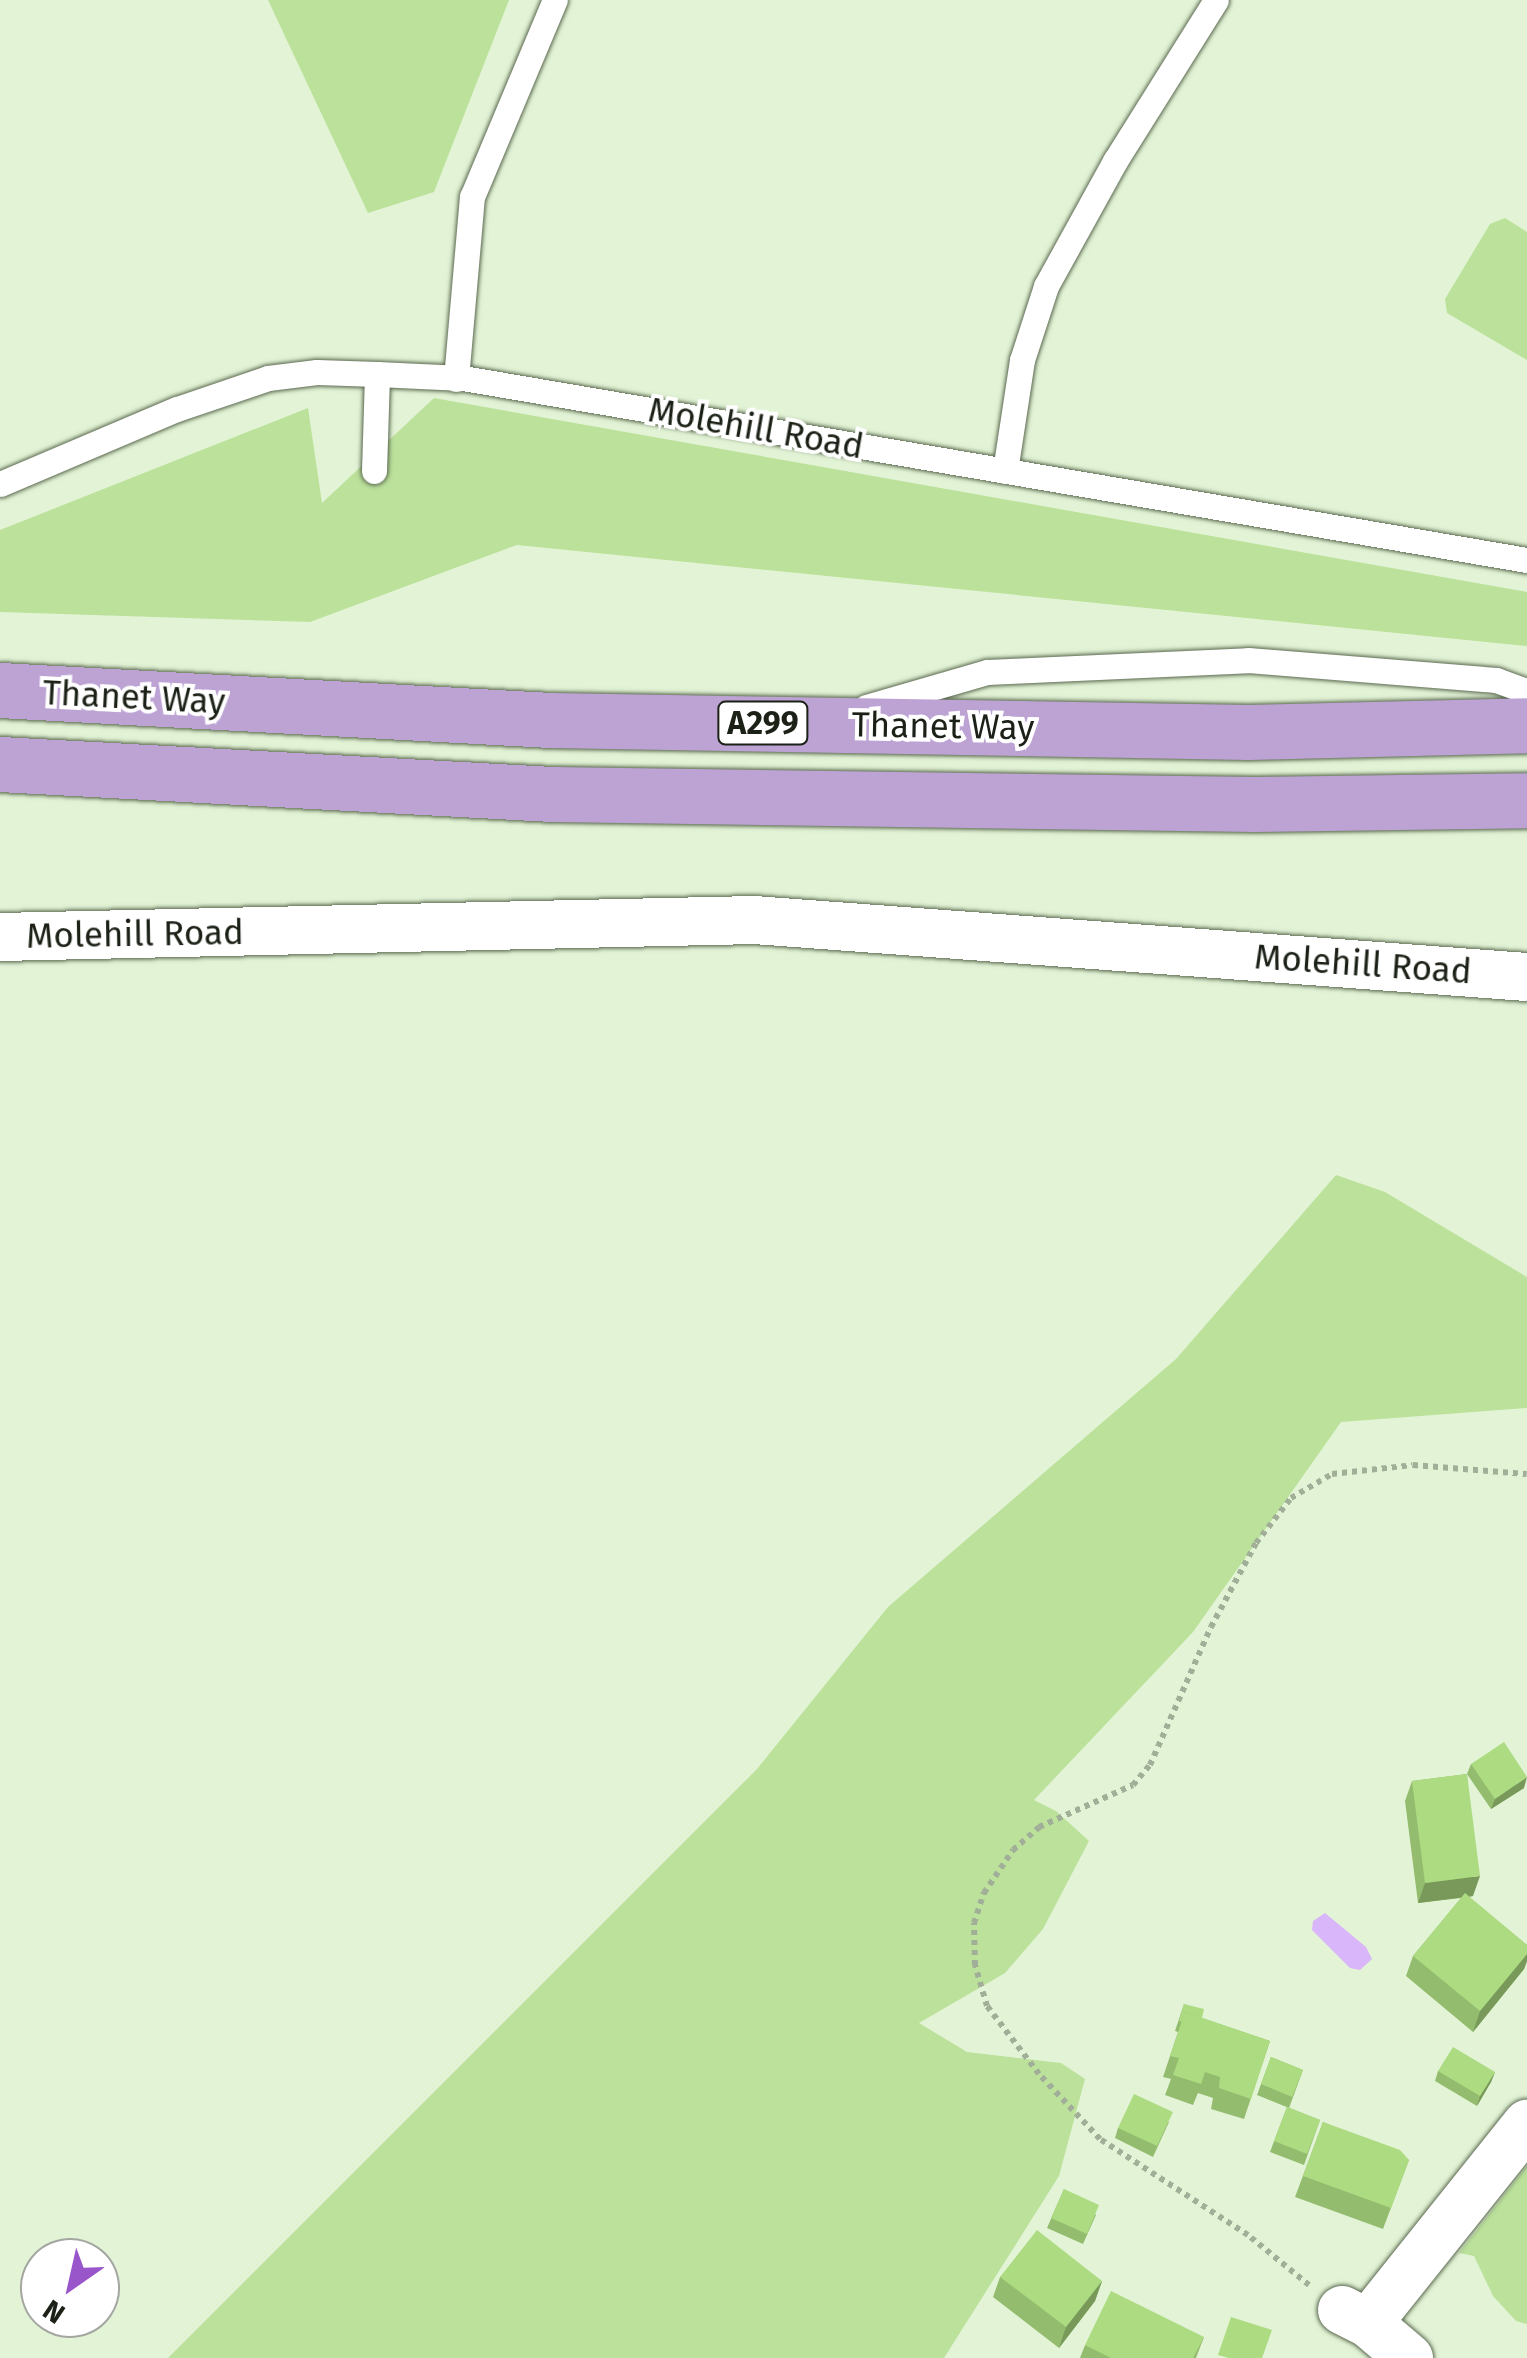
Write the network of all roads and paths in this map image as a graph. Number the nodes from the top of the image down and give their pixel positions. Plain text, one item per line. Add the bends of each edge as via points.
1 (556, 0) edge
2 (1216, 0) edge
3 (377, 374) junction
4 (456, 379) junction
5 (374, 471) dead end
6 (1005, 471) junction
7 (0, 484) edge
8 (1527, 560) edge
9 (0, 690) edge
10 (1527, 690) edge
11 (808, 724) junction
12 (1527, 725) edge
13 (0, 764) edge
14 (1513, 803) edge
15 (0, 937) edge
16 (1527, 977) edge
17 (1527, 1474) edge
18 (1527, 2124) edge
19 (1355, 2316) junction
20 (1410, 2358) edge

1 - 4 lane via 472,198
2 - 6 lane via 1046,286 1022,360
3 - 4 lane, Molehill Road
3 - 5 lane
3 - 7 lane, Molehill Road via 268,378
4 - 6 lane, Molehill Road
6 - 8 lane, Molehill Road
9 - 11 highway, Thanet Way / A299 via 551,720
10 - 11 lane via 1496,680 1229,661 986,672
11 - 12 highway, Thanet Way / A299 via 1248,732
13 - 14 highway, Thanet Way / A299 via 572,794
15 - 16 street, Molehill Road via 754,920
17 - 19 path via 1413,1464 1332,1474 1292,1498 1247,1560 1150,1765 1132,1784 1026,1838 984,1893 974,1922 975,1965 987,2006 1038,2074 1100,2139 1248,2235
18 - 19 street
19 - 20 street

